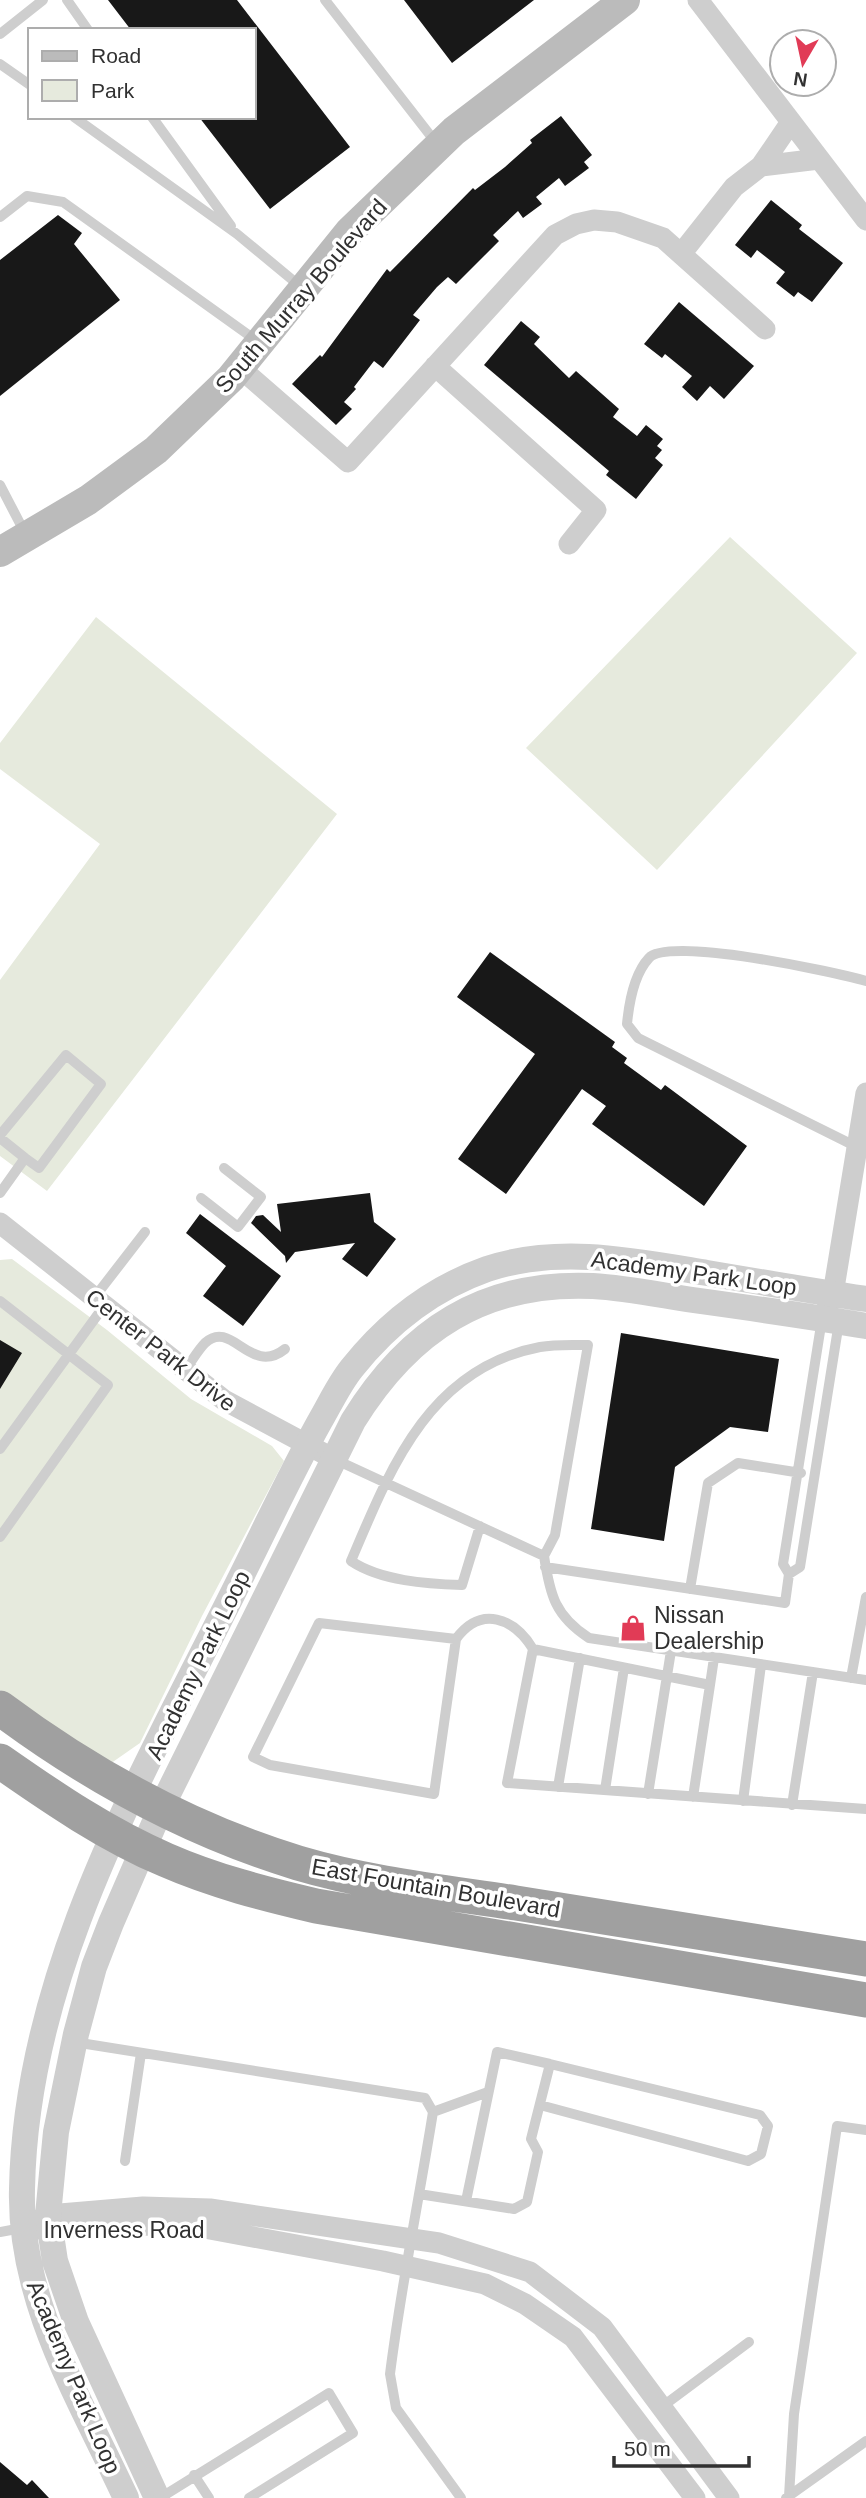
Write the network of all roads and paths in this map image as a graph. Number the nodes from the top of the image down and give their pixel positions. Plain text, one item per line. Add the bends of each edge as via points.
1 (43, 0) edge
2 (67, 0) edge
3 (325, 0) edge
4 (625, 0) edge
5 (698, 0) edge
6 (87, 28) edge
7 (0, 34) edge
8 (0, 64) edge
9 (28, 84) edge
10 (77, 119) edge
11 (153, 119) edge
12 (791, 122) junction
13 (439, 146) junction
14 (819, 159) junction
15 (761, 166) junction
16 (0, 217) edge
17 (866, 220) edge
18 (237, 234) junction
19 (681, 254) junction
20 (303, 289) junction
21 (765, 329) dead end
22 (259, 343) junction
23 (435, 366) junction
24 (239, 367) junction
25 (0, 485) edge
26 (27, 538) junction
27 (569, 544) dead end
28 (0, 552) edge
29 (866, 981) edge
30 (866, 1093) edge
31 (0, 1137) edge
32 (857, 1147) junction
33 (25, 1158) junction
34 (224, 1168) dead end
35 (0, 1193) edge
36 (201, 1198) dead end
37 (0, 1223) edge
38 (145, 1232) dead end
39 (833, 1294) junction
40 (866, 1299) edge
41 (0, 1301) edge
42 (99, 1302) junction
43 (830, 1320) junction
44 (866, 1326) edge
45 (285, 1349) dead end
46 (69, 1354) junction
47 (186, 1370) junction
48 (306, 1446) junction
49 (0, 1449) edge
50 (334, 1458) junction
51 (797, 1472) junction
52 (814, 1475) junction
53 (385, 1482) junction
54 (480, 1526) junction
55 (0, 1537) edge
56 (545, 1561) junction
57 (789, 1574) junction
58 (691, 1589) junction
59 (866, 1597) edge
60 (456, 1639) junction
61 (533, 1649) junction
62 (671, 1651) junction
63 (580, 1658) junction
64 (714, 1658) junction
65 (761, 1665) junction
66 (624, 1668) junction
67 (813, 1672) junction
68 (666, 1677) junction
69 (851, 1678) junction
70 (866, 1680) edge
71 (710, 1685) junction
72 (0, 1708) edge
73 (0, 1761) edge
74 (558, 1787) junction
75 (605, 1790) junction
76 (648, 1794) junction
77 (693, 1797) junction
78 (147, 1801) junction
79 (743, 1801) junction
80 (792, 1805) junction
81 (866, 1810) edge
82 (129, 1841) junction
83 (866, 1959) edge
84 (866, 2000) edge
85 (74, 2042) junction
86 (141, 2053) junction
87 (550, 2064) junction
88 (488, 2092) junction
89 (540, 2105) junction
90 (433, 2112) junction
91 (866, 2130) edge
92 (125, 2161) dead end
93 (419, 2194) junction
94 (466, 2201) junction
95 (49, 2223) junction
96 (11, 2230) edge
97 (412, 2239) junction
98 (404, 2265) junction
99 (749, 2342) dead end
100 (663, 2406) junction
101 (866, 2441) edge
102 (194, 2475) junction
103 (788, 2497) edge
104 (126, 2498) edge
105 (158, 2498) edge
106 (209, 2498) edge
107 (249, 2498) edge
108 (461, 2498) edge
109 (695, 2498) edge
110 (729, 2498) edge

1 - 7 lane
2 - 6 lane
3 - 13 lane
4 - 13 main road, South Murray Boulevard
5 - 12 street
8 - 9 lane
10 - 18 lane
11 - 18 lane
12 - 14 street
12 - 15 street
13 - 20 main road, South Murray Boulevard via 350,231
14 - 15 street
14 - 17 street
15 - 19 street via 734,187
16 - 22 lane via 27,196 64,202
18 - 20 lane
19 - 21 street
19 - 23 street via 663,238 617,222 576,224 555,235
20 - 22 main road, South Murray Boulevard
22 - 24 main road, South Murray Boulevard
23 - 24 street via 348,462
23 - 27 street via 596,510
24 - 26 main road, South Murray Boulevard via 148,457
25 - 26 lane
26 - 28 main road, South Murray Boulevard
29 - 32 lane via 694,949 660,951 649,957 629,999 627,1024 638,1038
30 - 32 street
31 - 33 lane
31 - 33 lane via 66,1055 101,1084 39,1168
32 - 39 street
33 - 35 lane
34 - 36 lane via 261,1197 238,1227
37 - 42 street, Center Park Drive
38 - 42 lane
39 - 40 street, Academy Park Loop
39 - 43 street
39 - 48 street, Academy Park Loop via 615,1258 543,1257 488,1269 404,1313 373,1342 347,1373
41 - 46 lane
42 - 46 lane
42 - 47 street, Center Park Drive
43 - 44 street, Academy Park Loop
43 - 50 street, Academy Park Loop via 594,1286 558,1286 500,1296 452,1318 400,1356 375,1385
43 - 51 lane
43 - 52 lane
45 - 47 lane via 263,1359 229,1339 216,1337 205,1343
46 - 49 lane
46 - 55 lane via 108,1385
47 - 48 street, Center Park Drive via 243,1413
48 - 50 street, Center Park Drive
48 - 78 street, Academy Park Loop
50 - 53 lane
50 - 78 street, Academy Park Loop
51 - 52 lane
51 - 57 lane via 783,1564
51 - 58 lane via 738,1463 708,1483
52 - 57 lane via 800,1567
53 - 54 lane
53 - 54 lane via 351,1561 366,1571 462,1585
53 - 56 lane via 425,1418 456,1386 488,1364 542,1347 589,1345 555,1535
54 - 56 lane
56 - 58 lane
56 - 62 lane via 551,1592 566,1623 589,1638
57 - 58 lane via 785,1603
59 - 69 lane
60 - 60 lane via 434,1794 270,1765 253,1757 319,1623
60 - 61 lane via 464,1628 495,1620 517,1626
61 - 63 lane
61 - 74 lane via 507,1783
62 - 64 lane
62 - 68 lane
63 - 66 lane
63 - 74 lane
64 - 65 lane
64 - 71 lane
65 - 67 lane
65 - 79 lane
66 - 68 lane
66 - 75 lane
67 - 69 lane
67 - 80 lane
68 - 71 lane
68 - 76 lane
69 - 70 lane
71 - 77 lane
72 - 78 highway, East Fountain Boulevard via 71,1759
73 - 82 highway, East Fountain Boulevard
74 - 75 lane
75 - 76 lane
76 - 77 lane
77 - 79 lane
78 - 82 street, Academy Park Loop
78 - 83 highway, East Fountain Boulevard via 235,1841 337,1873
79 - 80 lane
80 - 81 lane
82 - 84 highway, East Fountain Boulevard via 231,1884 316,1906
82 - 85 street, Academy Park Loop
82 - 96 street, Academy Park Loop via 73,1930 47,2014
85 - 86 lane
85 - 95 street, Academy Park Loop via 51,2165
86 - 90 lane via 425,2098
86 - 92 lane
87 - 88 lane via 497,2052
87 - 89 lane
87 - 89 lane via 760,2115 768,2126 761,2154 748,2161
88 - 90 lane
88 - 94 lane
89 - 94 lane via 531,2139 538,2152 527,2202 514,2209
90 - 93 lane
91 - 103 lane via 837,2126 793,2414
93 - 94 lane
93 - 97 lane
95 - 96 street, Inverness Road
95 - 97 street, Inverness Road via 143,2207 210,2209
95 - 98 street, Inverness Road via 199,2227
95 - 105 street, Academy Park Loop via 67,2301
96 - 104 street, Academy Park Loop via 37,2302
97 - 98 lane
97 - 100 street, Inverness Road via 530,2272 602,2327
98 - 108 lane via 391,2391 396,2408
98 - 109 street, Inverness Road via 485,2284 525,2304 573,2337
99 - 100 lane
100 - 110 street, Inverness Road
101 - 103 lane
102 - 105 lane
102 - 106 lane
102 - 107 lane via 329,2393 354,2433

